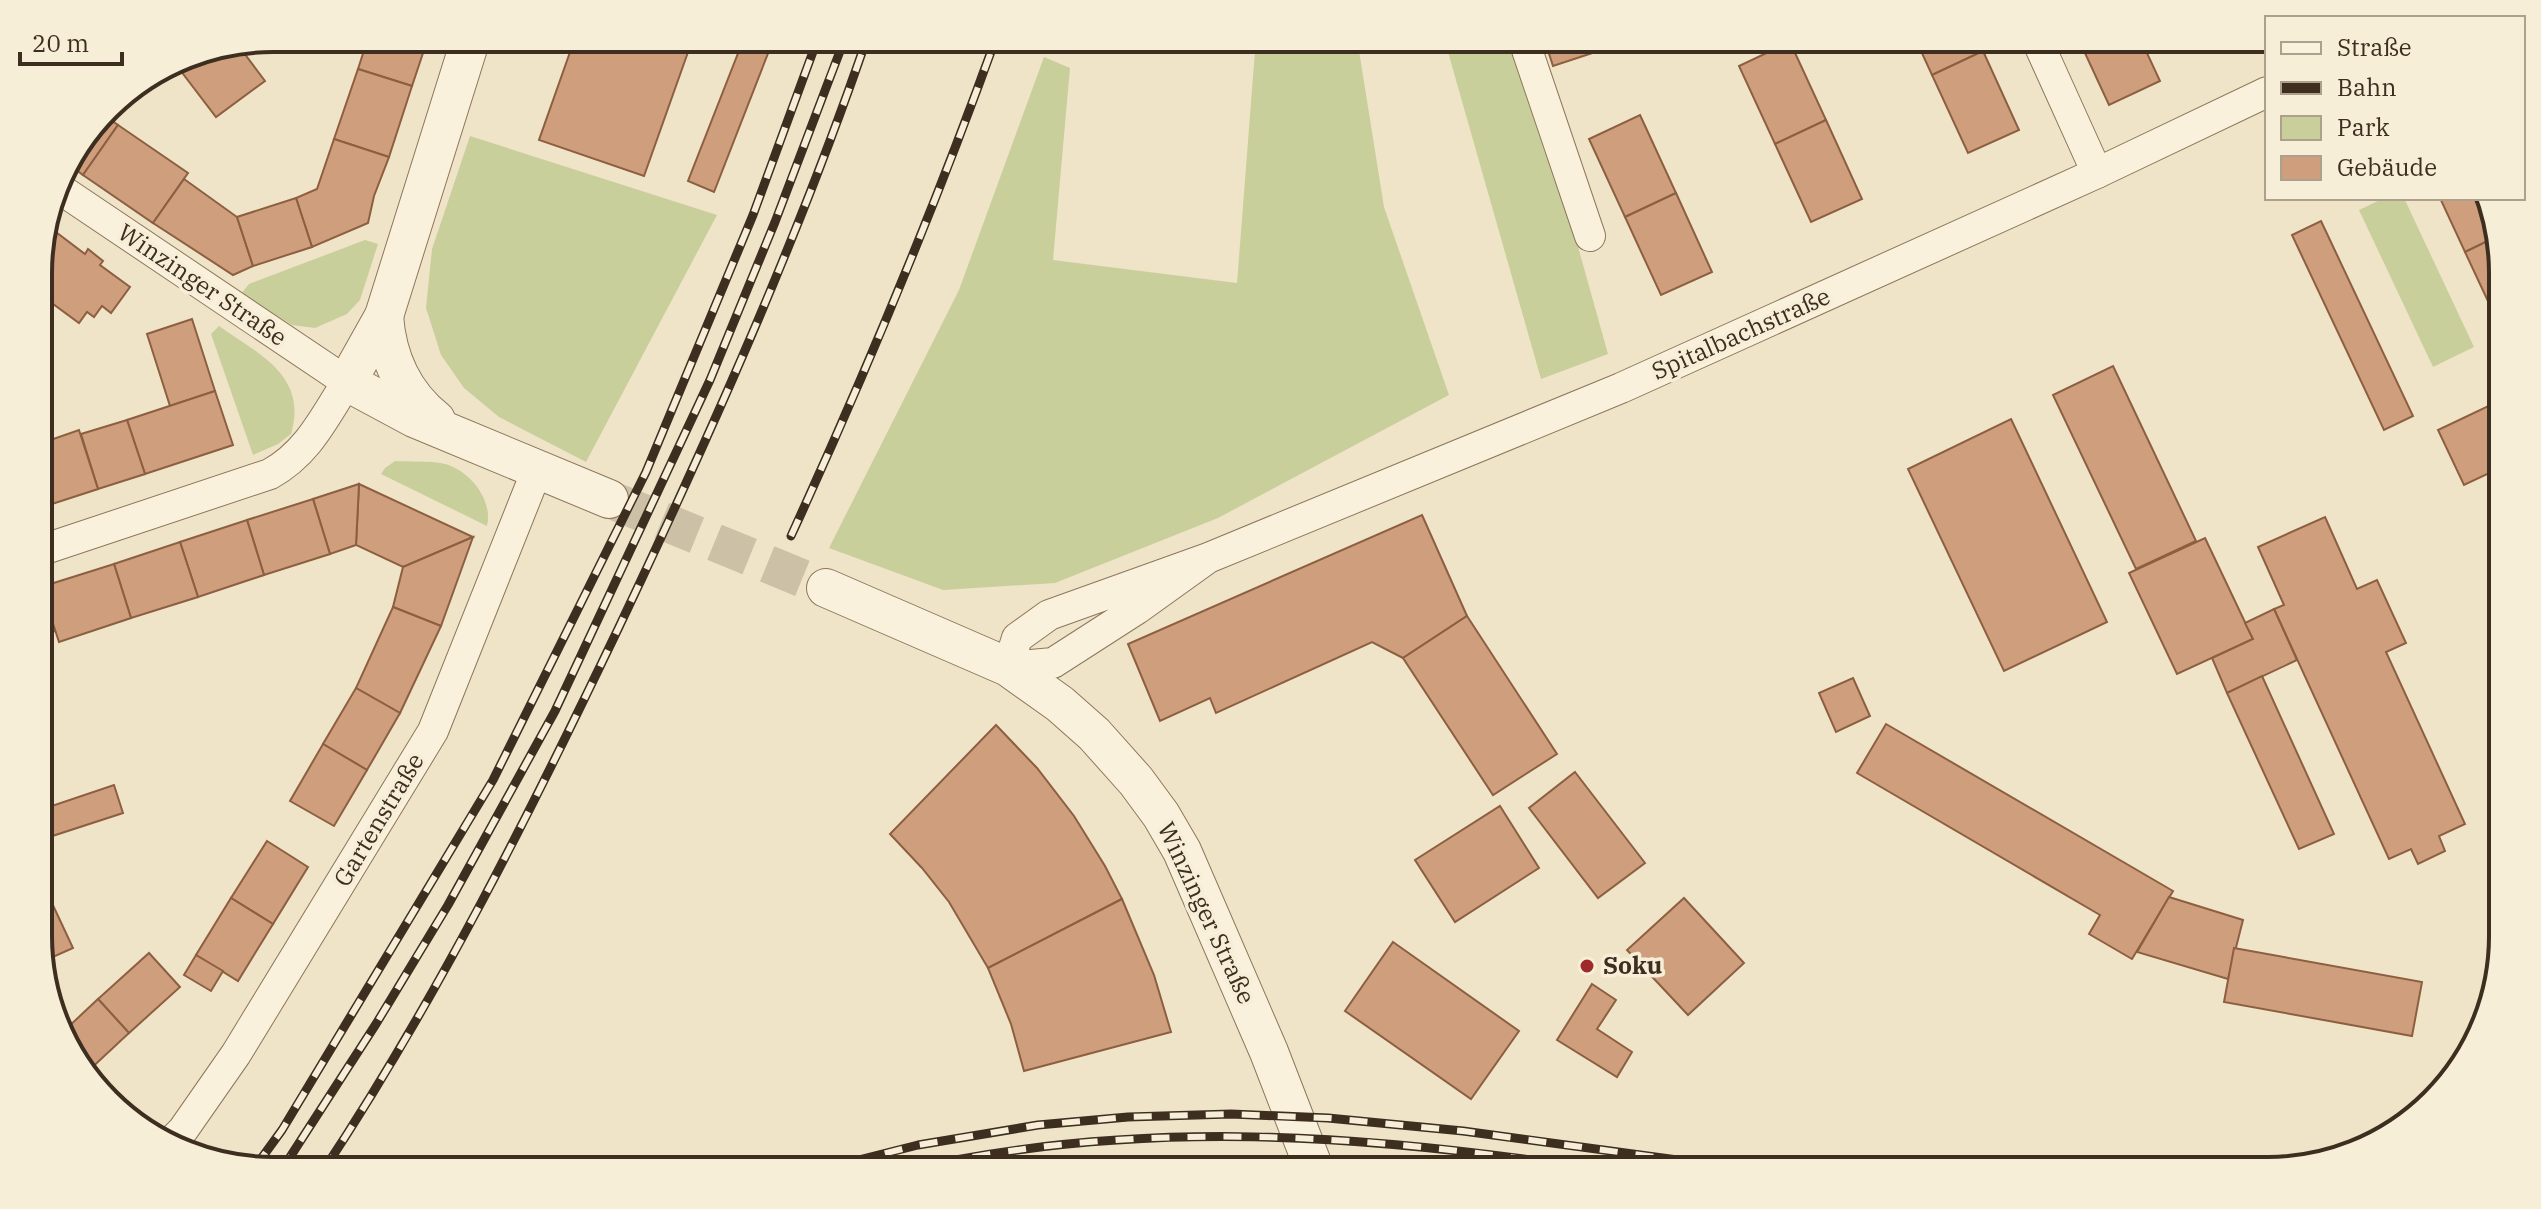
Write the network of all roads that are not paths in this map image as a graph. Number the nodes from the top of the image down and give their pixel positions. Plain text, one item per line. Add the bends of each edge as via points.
1 (467, 52) edge
2 (1528, 52) edge
3 (2042, 52) edge
4 (2265, 93) edge
5 (2097, 173) junction
6 (67, 194) edge
7 (1590, 236) dead end
8 (384, 316) junction
9 (347, 382) junction
10 (457, 437) junction
11 (537, 470) junction
12 (609, 499) tunnel mouth
13 (52, 547) edge
14 (1208, 558) junction
15 (826, 588) tunnel mouth
16 (1008, 667) junction
17 (178, 1135) edge
18 (1310, 1157) edge

1 - 8 street
2 - 7 street
3 - 5 street
4 - 5 street, Spitalbachstraße
5 - 14 street, Spitalbachstraße via 1621,388
6 - 9 street, Winzinger Straße
8 - 9 street
8 - 10 street via 399,376 429,414
9 - 10 street
9 - 13 street via 290,463
10 - 11 street
11 - 12 street
11 - 17 street, Gartenstraße via 433,731 236,1054
14 - 16 street, Spitalbachstraße via 1053,663
14 - 16 street, Spitalbachstraße via 1049,615 1017,638
15 - 16 street, Winzinger Straße
16 - 18 street, Winzinger Straße via 1094,734 1161,815 1227,953

